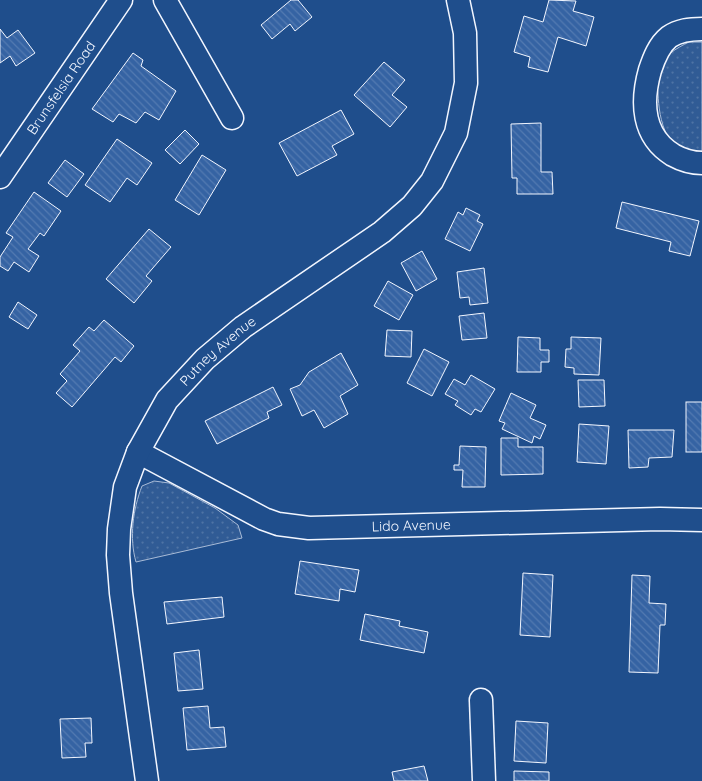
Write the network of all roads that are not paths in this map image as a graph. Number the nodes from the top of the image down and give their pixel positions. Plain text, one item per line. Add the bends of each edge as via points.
1 (121, 0) edge
2 (165, 0) edge
3 (458, 0) edge
4 (702, 28) edge
5 (232, 118) dead end
6 (702, 163) edge
7 (0, 177) edge
8 (138, 452) junction
9 (702, 520) edge
10 (481, 700) dead end
11 (148, 781) edge
12 (484, 781) edge

1 - 7 street, Brunsfelsia Road
2 - 5 street
3 - 8 street, Putney Avenue via 465,33 466,83 456,133 432,181 412,206 382,232 243,327 205,359 167,400
4 - 6 street via 678,33 661,46 648,79 646,100 649,128 660,146 679,158
8 - 9 street, Lido Avenue via 244,509 278,524 309,528
8 - 11 street, Putney Avenue via 125,487 118,554
10 - 12 street

